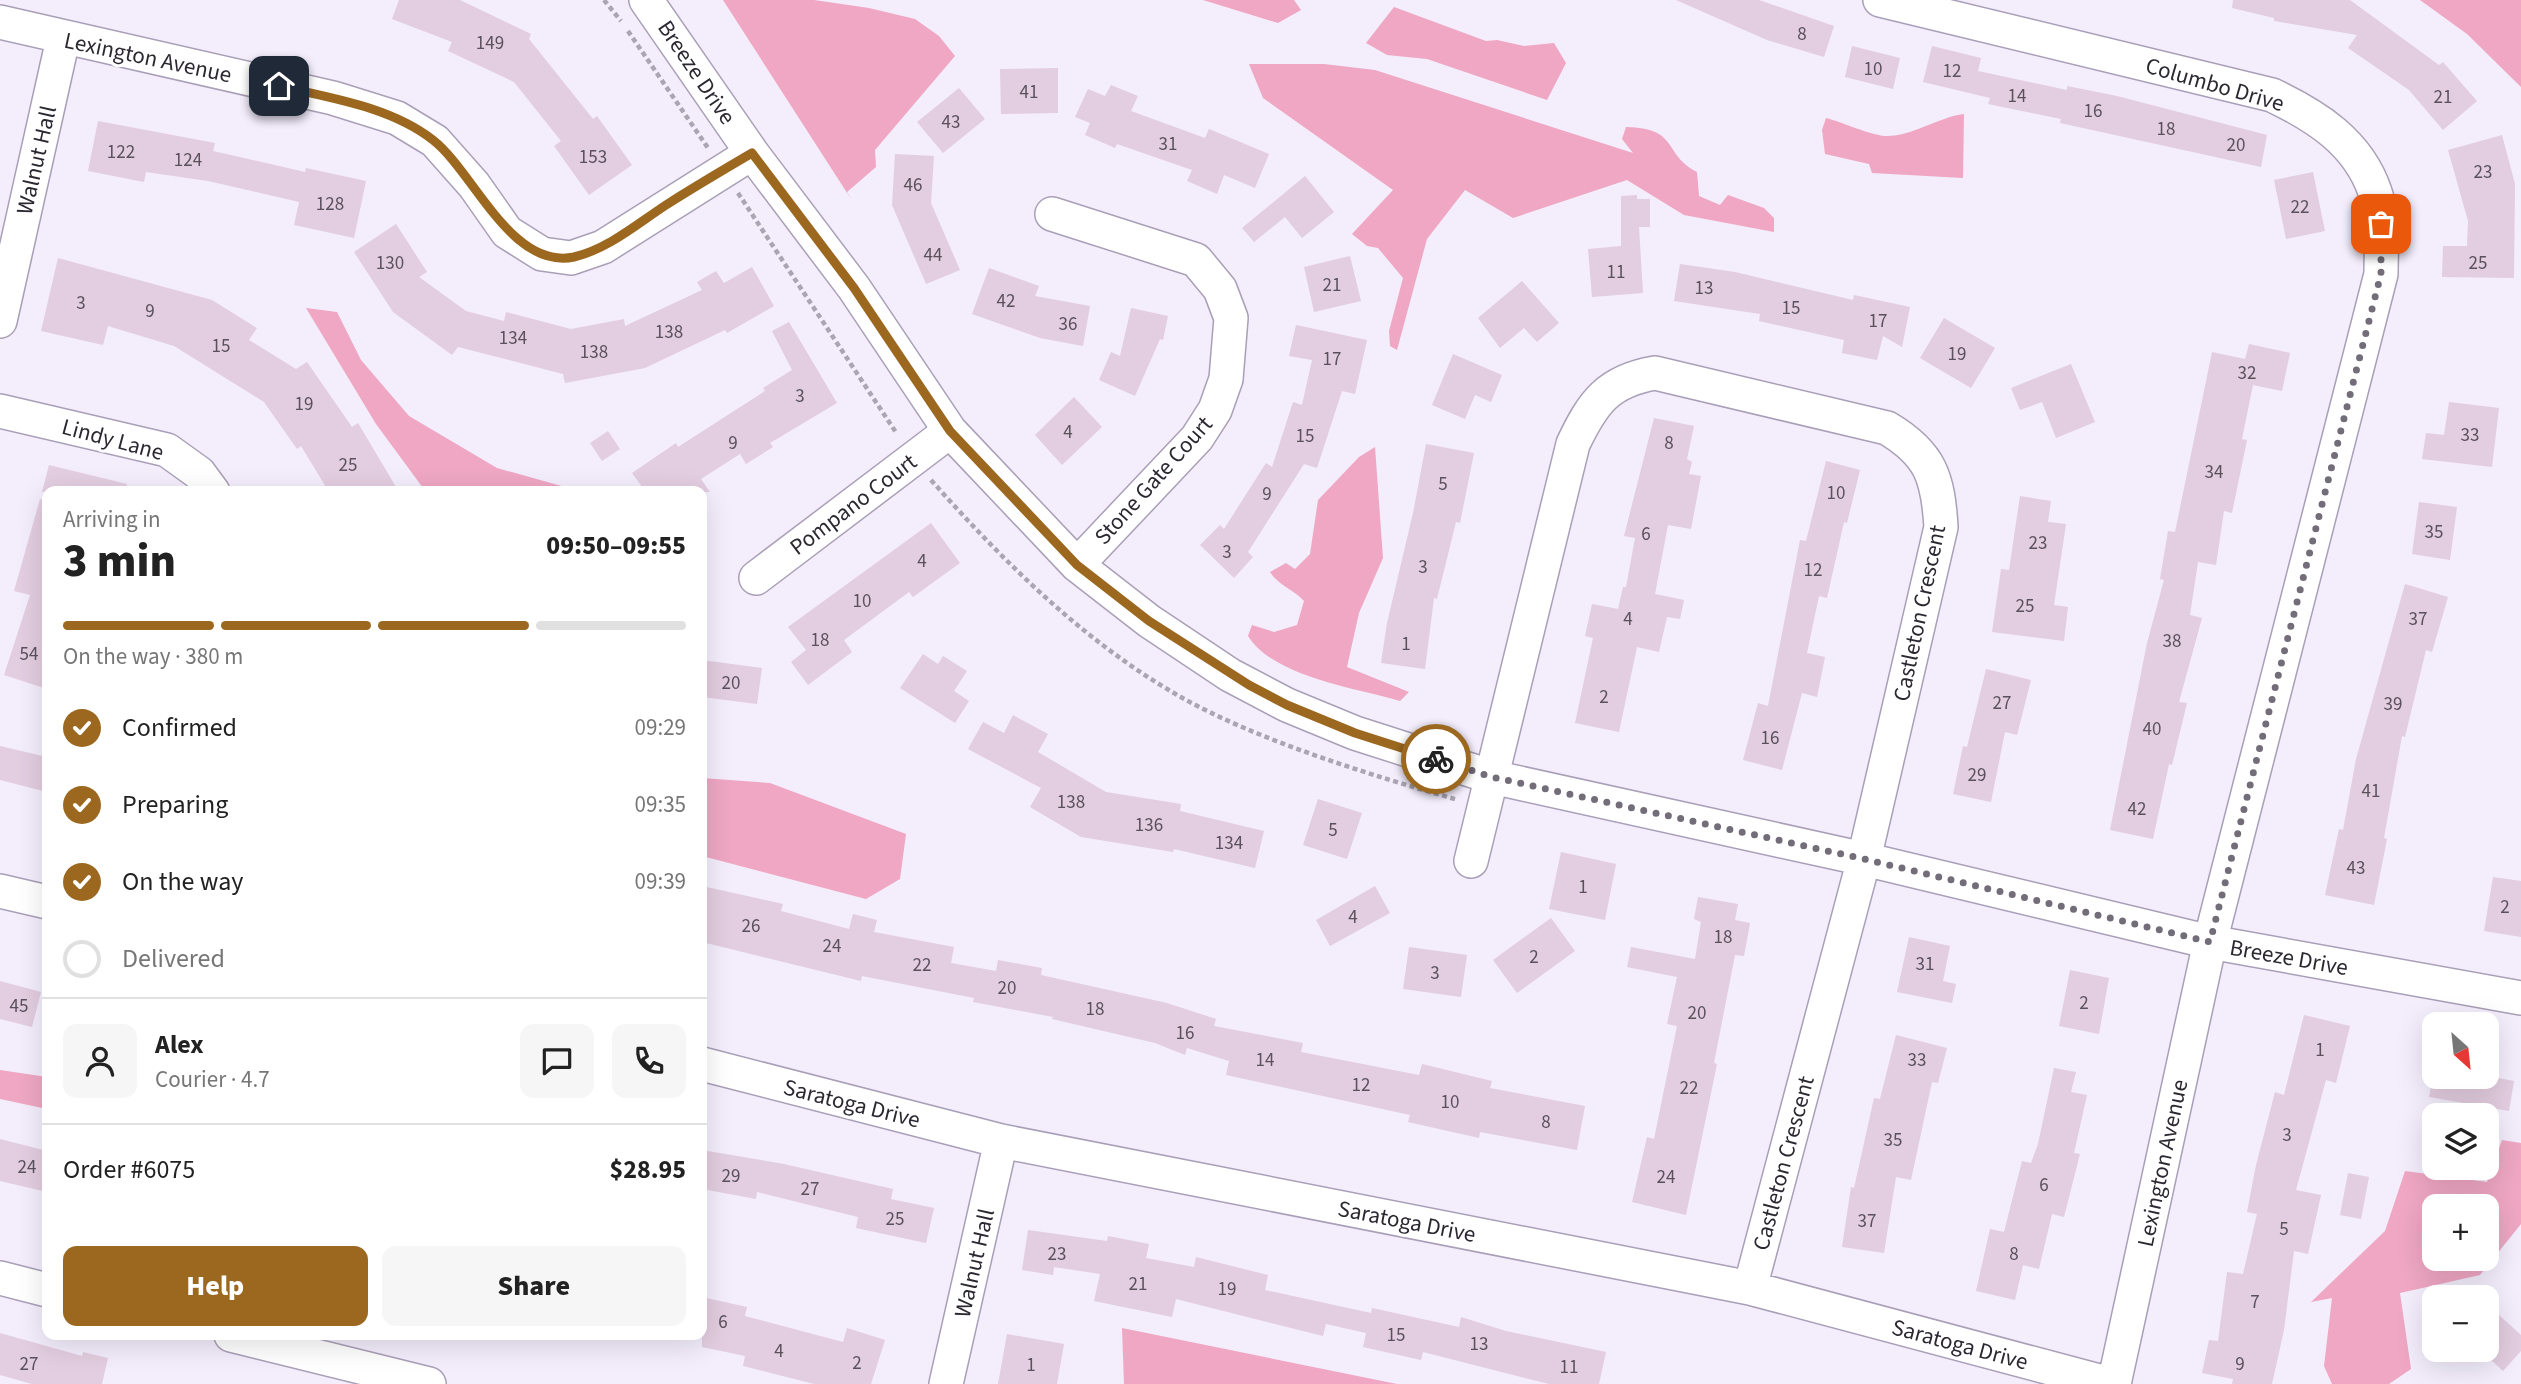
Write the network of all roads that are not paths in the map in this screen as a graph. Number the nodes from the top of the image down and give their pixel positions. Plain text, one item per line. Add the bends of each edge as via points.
1 (646, 0) edge
2 (1880, 0) edge
3 (0, 22) edge
4 (63, 39) junction
5 (752, 153) junction
6 (1052, 214) dead end
7 (0, 321) edge
8 (0, 411) edge
9 (950, 431) junction
10 (209, 486) edge
11 (1077, 565) junction
12 (756, 578) dead end
13 (1492, 777) junction
14 (1864, 859) junction
15 (1471, 862) dead end
16 (0, 891) edge
17 (42, 901) edge
18 (2210, 942) junction
19 (2521, 998) edge
20 (707, 1065) edge
21 (1001, 1142) junction
22 (0, 1278) edge
23 (1750, 1288) junction
24 (42, 1289) edge
25 (251, 1340) edge
26 (429, 1384) edge
27 (946, 1384) edge
28 (2112, 1384) edge

1 - 5 street, Breeze Drive
2 - 18 street, Columbo Drive via 2272,94 2311,114 2338,135 2375,192 2381,224 2381,274
3 - 4 street, Lexington Avenue
4 - 5 street, Lexington Avenue via 333,98 397,118 435,141 507,232 542,254 571,258 603,247
4 - 7 street, Walnut Hall
5 - 9 street, Breeze Drive via 854,288
6 - 11 street, Stone Gate Court via 1196,260 1220,289 1231,318 1226,379 1215,411 1197,438
8 - 10 street, Lindy Lane via 167,450 199,473
9 - 11 street, Breeze Drive
9 - 12 street, Pompano Court
11 - 13 street, Breeze Drive via 1230,675 1287,705 1355,733
13 - 14 street, Breeze Drive
13 - 14 street, Castleton Crescent via 1573,444 1586,416 1605,392 1630,377 1655,373 1887,428 1911,443 1932,471 1940,498 1941,527
13 - 15 street, Castleton Crescent
14 - 18 street, Breeze Drive
14 - 23 street, Castleton Crescent
16 - 17 street
18 - 19 street, Breeze Drive
18 - 28 street, Lexington Avenue
20 - 21 street, Saratoga Drive
21 - 23 street, Saratoga Drive
21 - 27 street, Walnut Hall
22 - 24 street
23 - 28 street, Saratoga Drive
25 - 26 street

